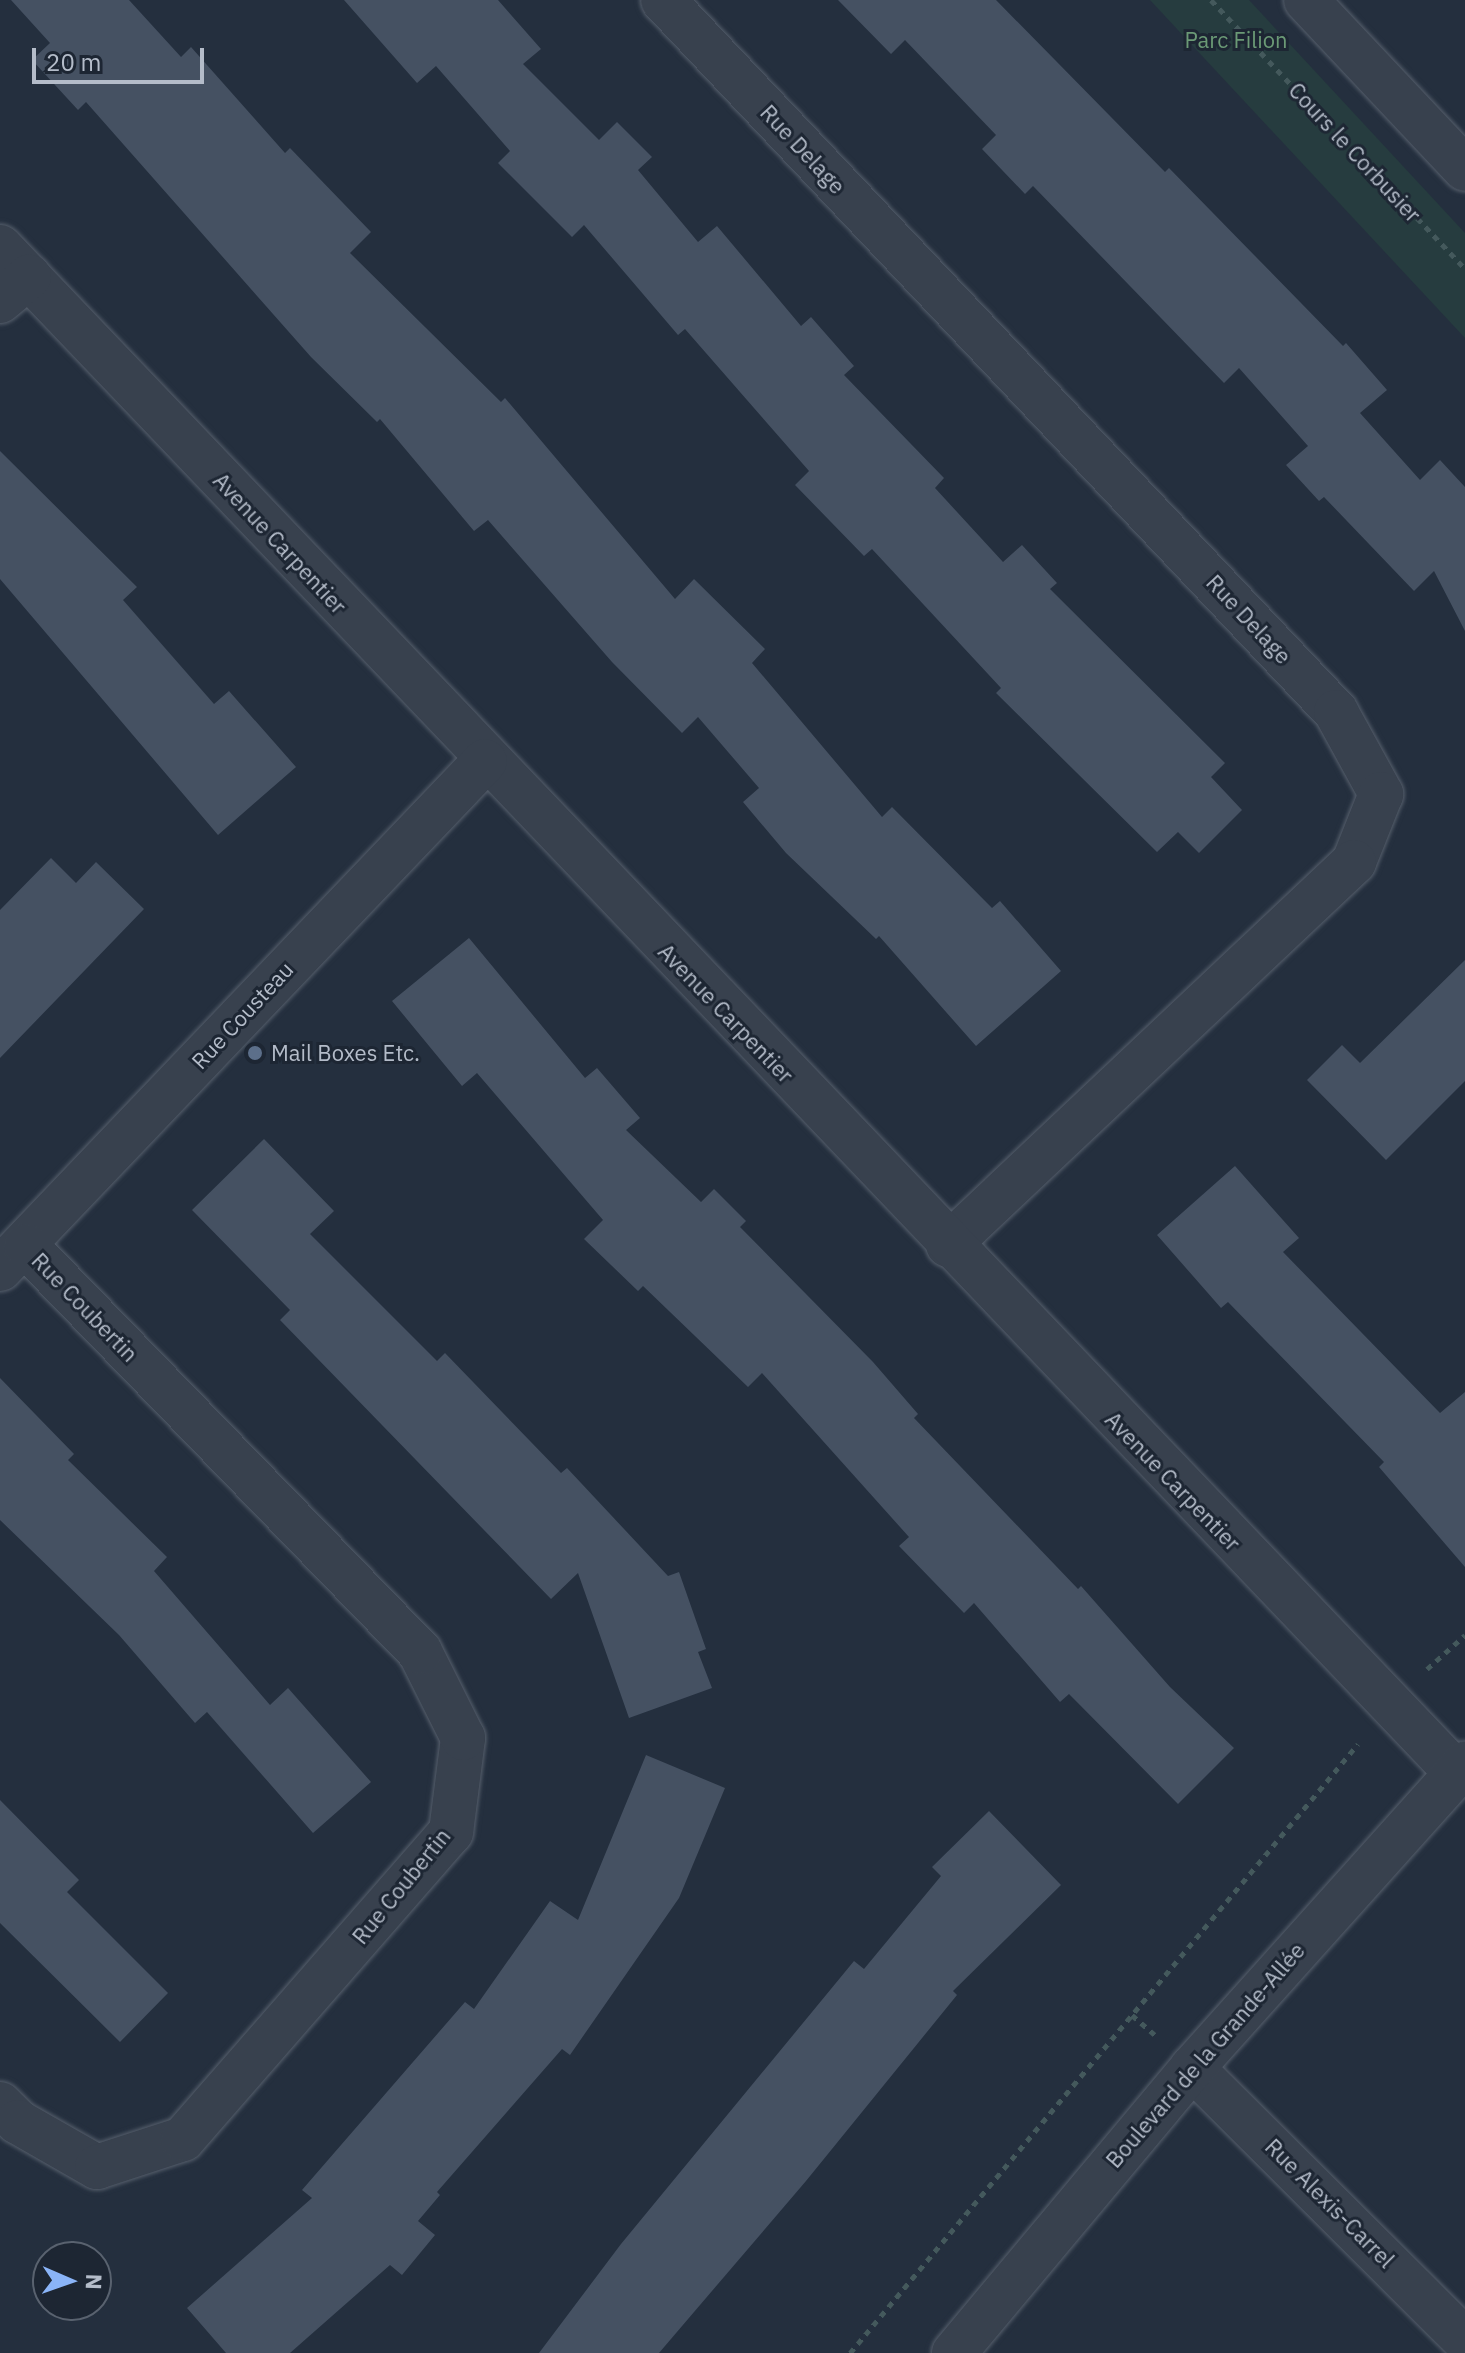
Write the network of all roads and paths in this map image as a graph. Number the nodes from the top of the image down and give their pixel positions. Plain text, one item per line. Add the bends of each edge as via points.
1 (663, 0) edge
2 (1211, 0) edge
3 (1306, 0) edge
4 (1465, 169) edge
5 (1465, 269) edge
6 (10, 275) edge
7 (485, 761) junction
8 (948, 1245) junction
9 (13, 1258) edge
10 (1465, 1635) edge
11 (1442, 1653) dead end
12 (1342, 1761) dead end
13 (1461, 1768) edge
14 (1192, 2068) junction
15 (0, 2104) edge
16 (1465, 2340) edge
17 (850, 2353) edge
18 (954, 2353) edge

1 - 8 street, Rue Delage via 1336,712 1381,794 1354,862
2 - 5 path, Cours le Corbusier
3 - 4 street
6 - 7 street, Avenue Carpentier
7 - 8 street, Avenue Carpentier
7 - 9 street, Rue Cousteau
8 - 13 street, Avenue Carpentier
9 - 15 street, Rue Coubertin via 420,1652 463,1738 451,1832 183,2139 97,2167 18,2122
10 - 11 path
12 - 17 path
13 - 14 street, Boulevard de la Grande-Allée
14 - 16 street, Rue Alexis-Carrel
14 - 18 street, Boulevard de la Grande-Allée

